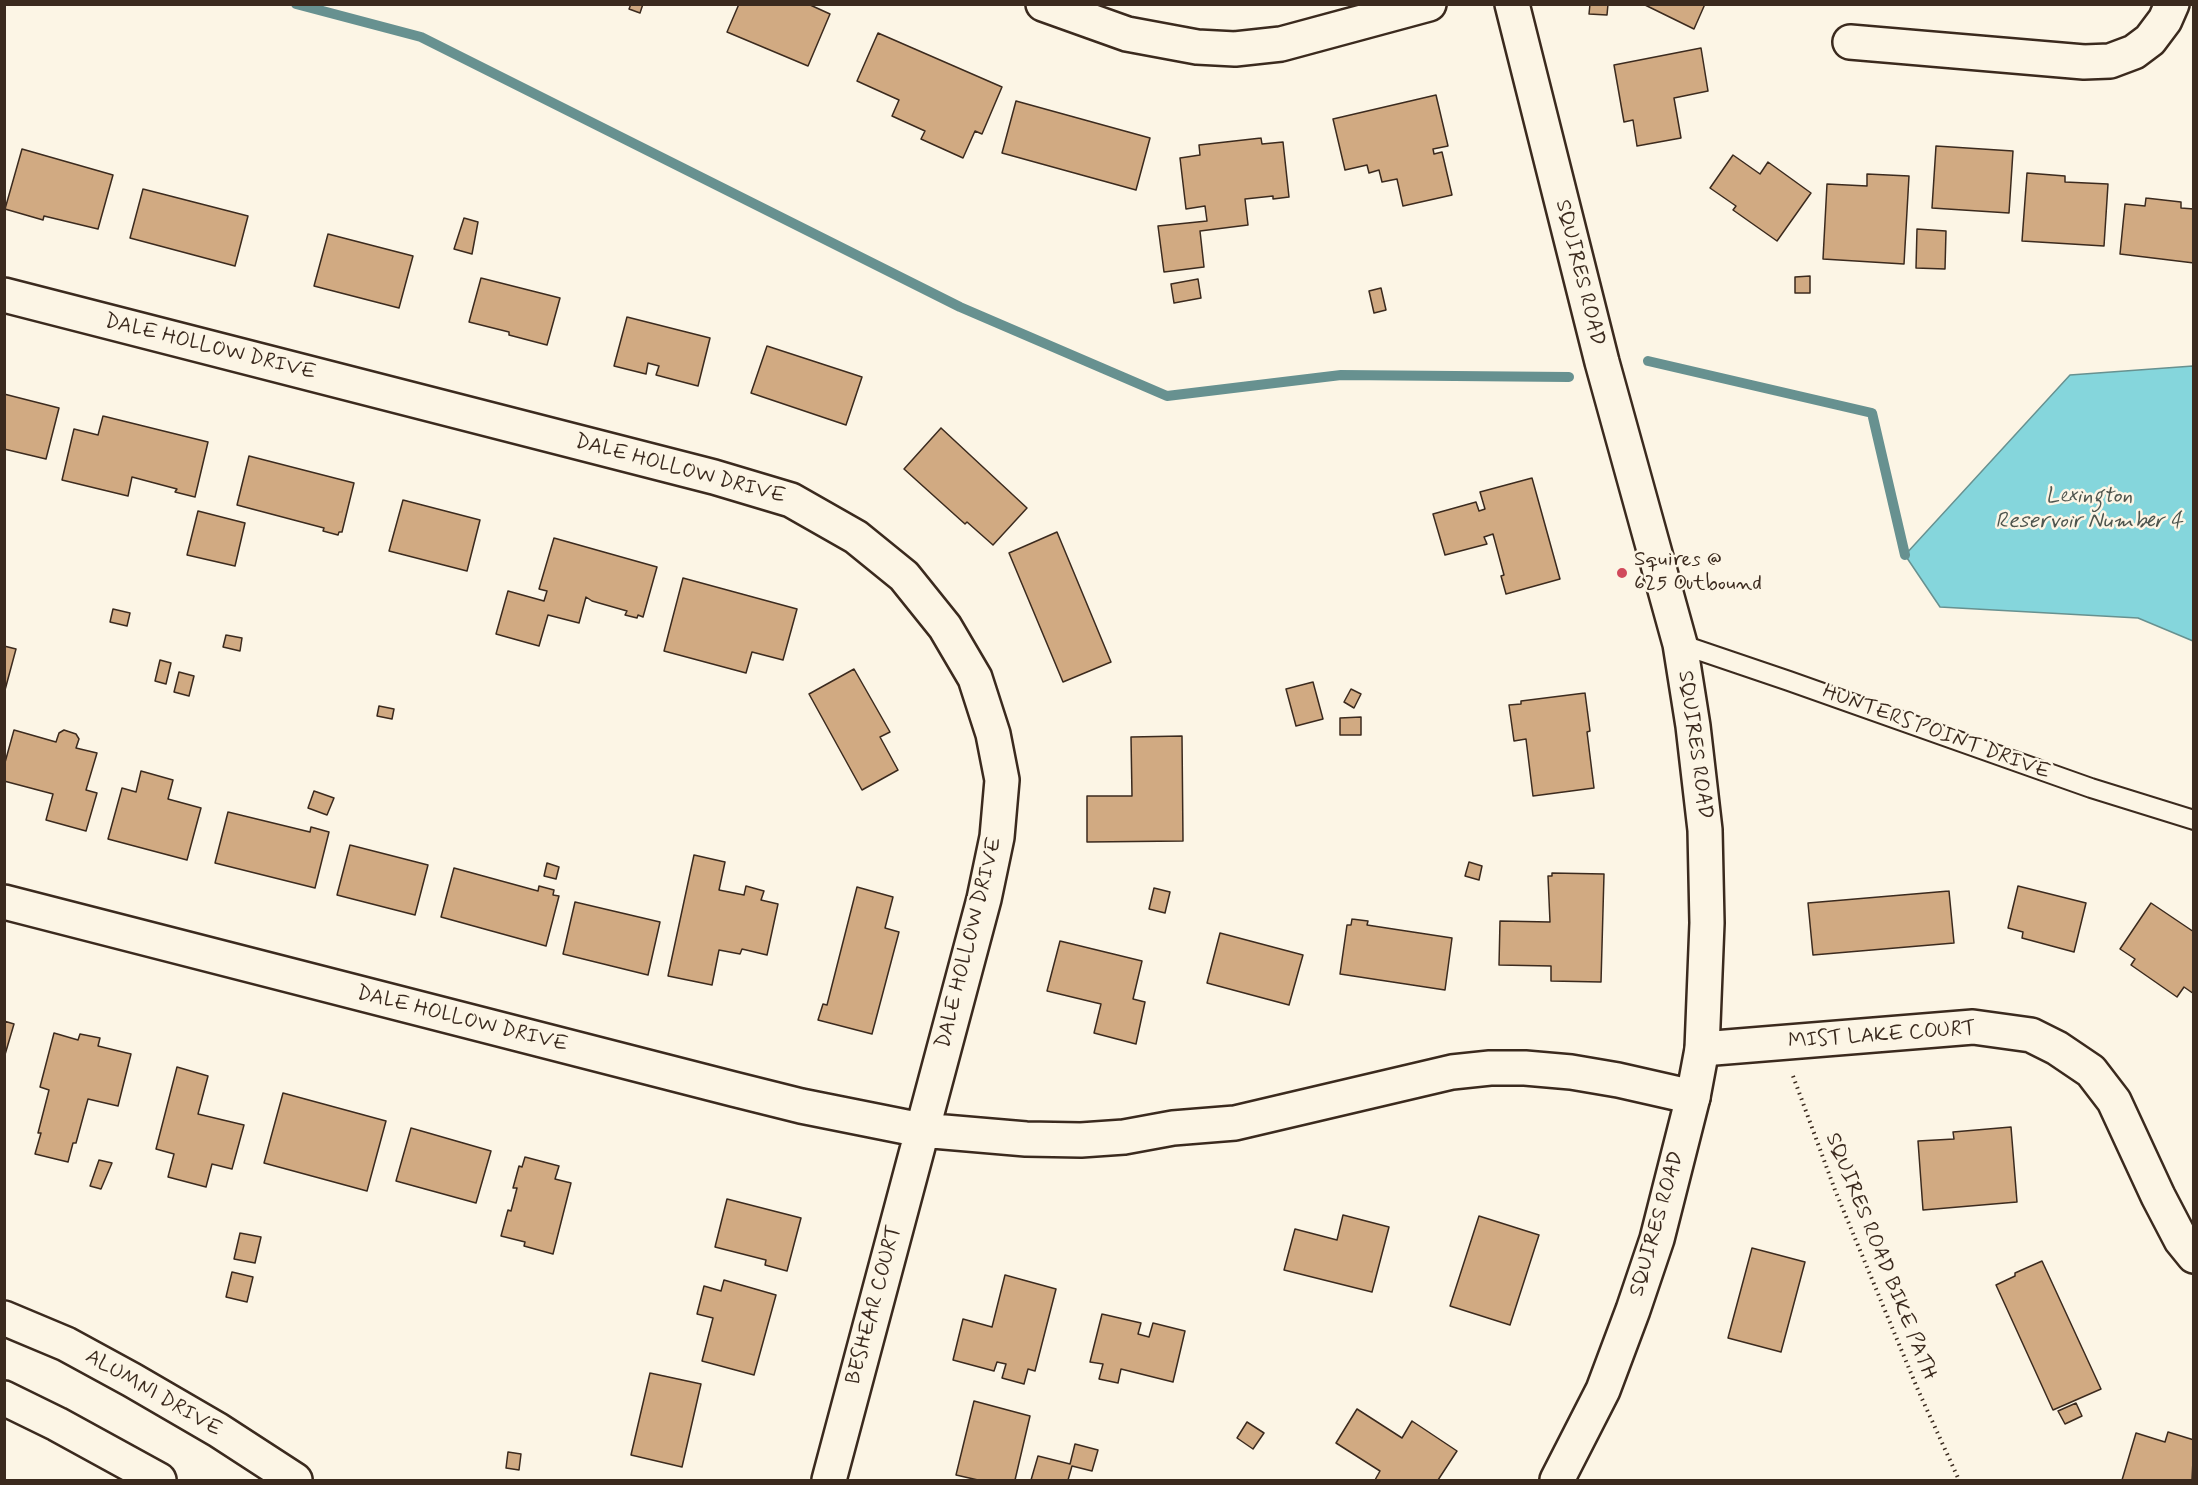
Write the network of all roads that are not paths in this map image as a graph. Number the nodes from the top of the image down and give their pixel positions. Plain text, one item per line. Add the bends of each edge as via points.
1 (1043, 4) edge
2 (1429, 4) edge
3 (1512, 4) edge
4 (2172, 4) edge
5 (1850, 42) dead end
6 (4, 295) edge
7 (1680, 644) junction
8 (2193, 820) edge
9 (4, 902) edge
10 (1702, 1049) junction
11 (1693, 1097) junction
12 (921, 1130) junction
13 (2193, 1256) edge
14 (4, 1318) edge
15 (4, 1398) edge
16 (159, 1480) edge
17 (296, 1480) edge
18 (829, 1480) edge
19 (1557, 1480) edge

1 - 2 street via 1127,34 1197,47 1235,49 1281,44
3 - 7 street, SQUIRES ROAD via 1602,362
4 - 5 street via 2150,40 2134,52 2110,61
6 - 12 street, DALE HOLLOW DRIVE via 791,500 856,537 904,576 945,627 975,678 993,734 1002,780 997,837 984,899
7 - 8 lane, HUNTERS POINT DRIVE
7 - 10 street, SQUIRES ROAD via 1705,830 1707,923
9 - 12 street, DALE HOLLOW DRIVE via 733,1089
10 - 11 street, SQUIRES ROAD
10 - 13 street, MIST LAKE COURT via 1973,1027 2031,1035 2091,1071 2114,1101 2158,1196
11 - 12 street, DALE HOLLOW DRIVE via 1571,1072 1490,1068 1452,1072 1235,1123 1124,1137 1026,1139
11 - 19 street, SQUIRES ROAD via 1658,1239 1633,1310 1603,1390
12 - 18 street, BESHEAR COURT
14 - 17 street, ALUMNI DRIVE via 66,1344 132,1380
15 - 16 street

